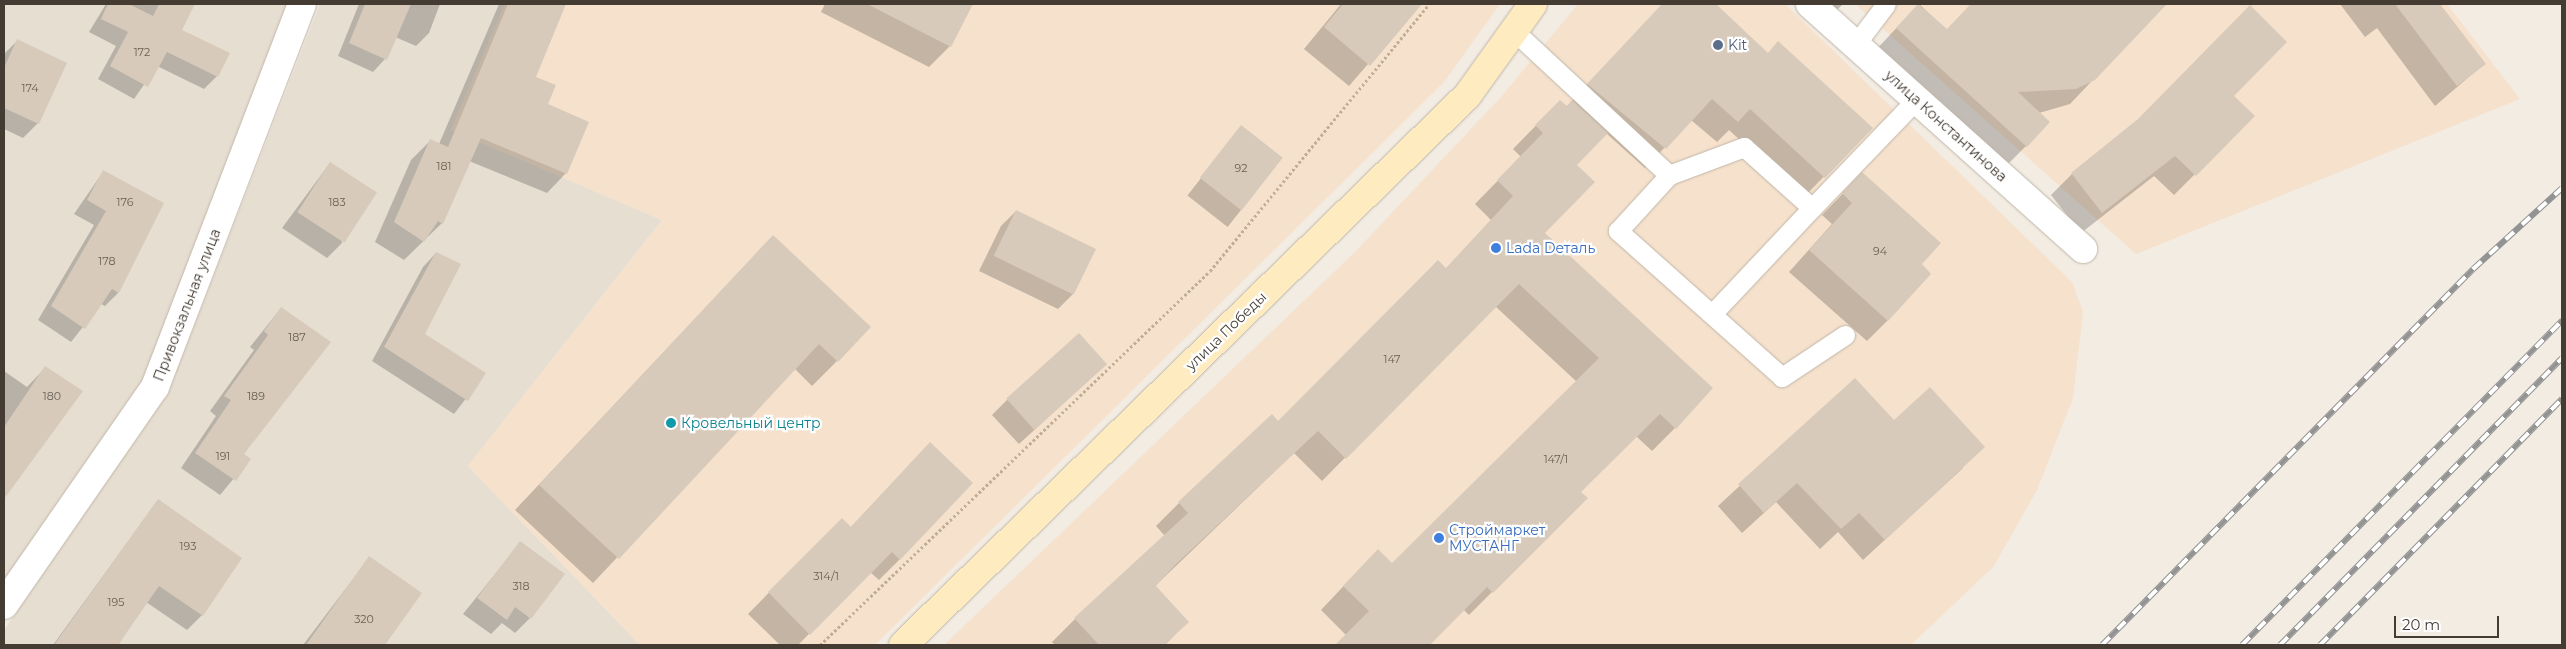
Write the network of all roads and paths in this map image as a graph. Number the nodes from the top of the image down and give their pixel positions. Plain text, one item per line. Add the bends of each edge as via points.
1 (302, 4) edge
2 (1429, 4) edge
3 (1533, 4) edge
4 (1810, 4) edge
5 (1886, 4) edge
6 (1514, 31) junction
7 (1855, 45) junction
8 (1916, 100) junction
9 (1669, 175) junction
10 (1812, 208) junction
11 (2083, 249) dead end
12 (1712, 314) junction
13 (1846, 335) dead end
14 (4, 605) edge
15 (820, 645) edge
16 (903, 645) edge

1 - 14 street, Привокзальная улица via 156,387
2 - 15 path via 1210,271
3 - 6 street, улица Победы
4 - 7 street, улица Константинова
5 - 7 lane
6 - 9 lane
6 - 16 street, улица Победы via 1467,96
7 - 8 street, улица Константинова
8 - 10 lane
8 - 11 street, улица Константинова
9 - 10 lane via 1744,147
9 - 12 lane via 1618,231
10 - 12 lane
12 - 13 lane via 1782,378

